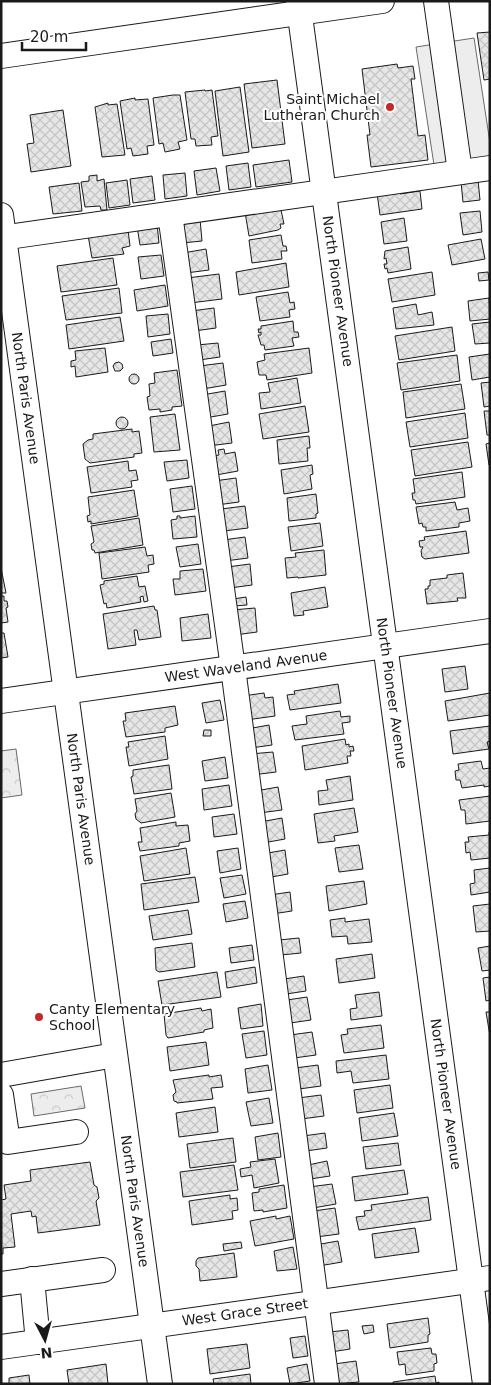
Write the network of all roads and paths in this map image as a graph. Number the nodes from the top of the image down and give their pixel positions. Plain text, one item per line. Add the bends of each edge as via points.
1 (382, 1) edge
2 (436, 1) edge
3 (299, 7) edge
4 (1, 56) edge
5 (460, 172) junction
6 (489, 173) edge
7 (324, 192) junction
8 (170, 214) junction
9 (2, 230) edge
10 (490, 632) edge
11 (386, 646) junction
12 (233, 668) junction
13 (66, 692) junction
14 (1, 701) edge
15 (115, 1055) junction
16 (1, 1075) edge
17 (1, 1095) edge
18 (76, 1132) dead end
19 (102, 1270) dead end
20 (32, 1279) junction
21 (480, 1279) edge
22 (1, 1284) edge
23 (316, 1302) junction
24 (152, 1326) junction
25 (38, 1342) junction
26 (1, 1347) edge
27 (160, 1384) edge
28 (327, 1384) edge
29 (485, 1384) edge

1 - 3 street
2 - 5 street
3 - 4 street
3 - 7 street, North Pioneer Avenue
5 - 6 street
5 - 7 street
7 - 8 street
7 - 11 street, North Pioneer Avenue
8 - 9 street
8 - 12 street
9 - 13 street, North Paris Avenue
10 - 11 street, West Waveland Avenue
11 - 12 street, West Waveland Avenue
11 - 21 street, North Pioneer Avenue
12 - 13 street, West Waveland Avenue
12 - 23 street
13 - 14 street, West Waveland Avenue
13 - 15 street, North Paris Avenue
15 - 16 street
15 - 24 street, North Paris Avenue
17 - 18 street via 8,1142
19 - 20 street
20 - 22 street
20 - 25 street
21 - 23 street, West Grace Street
21 - 29 street, North Pioneer Avenue
23 - 24 street, West Grace Street
23 - 28 street
24 - 25 street, West Grace Street
24 - 27 street, North Paris Avenue
25 - 26 street, West Grace Street

